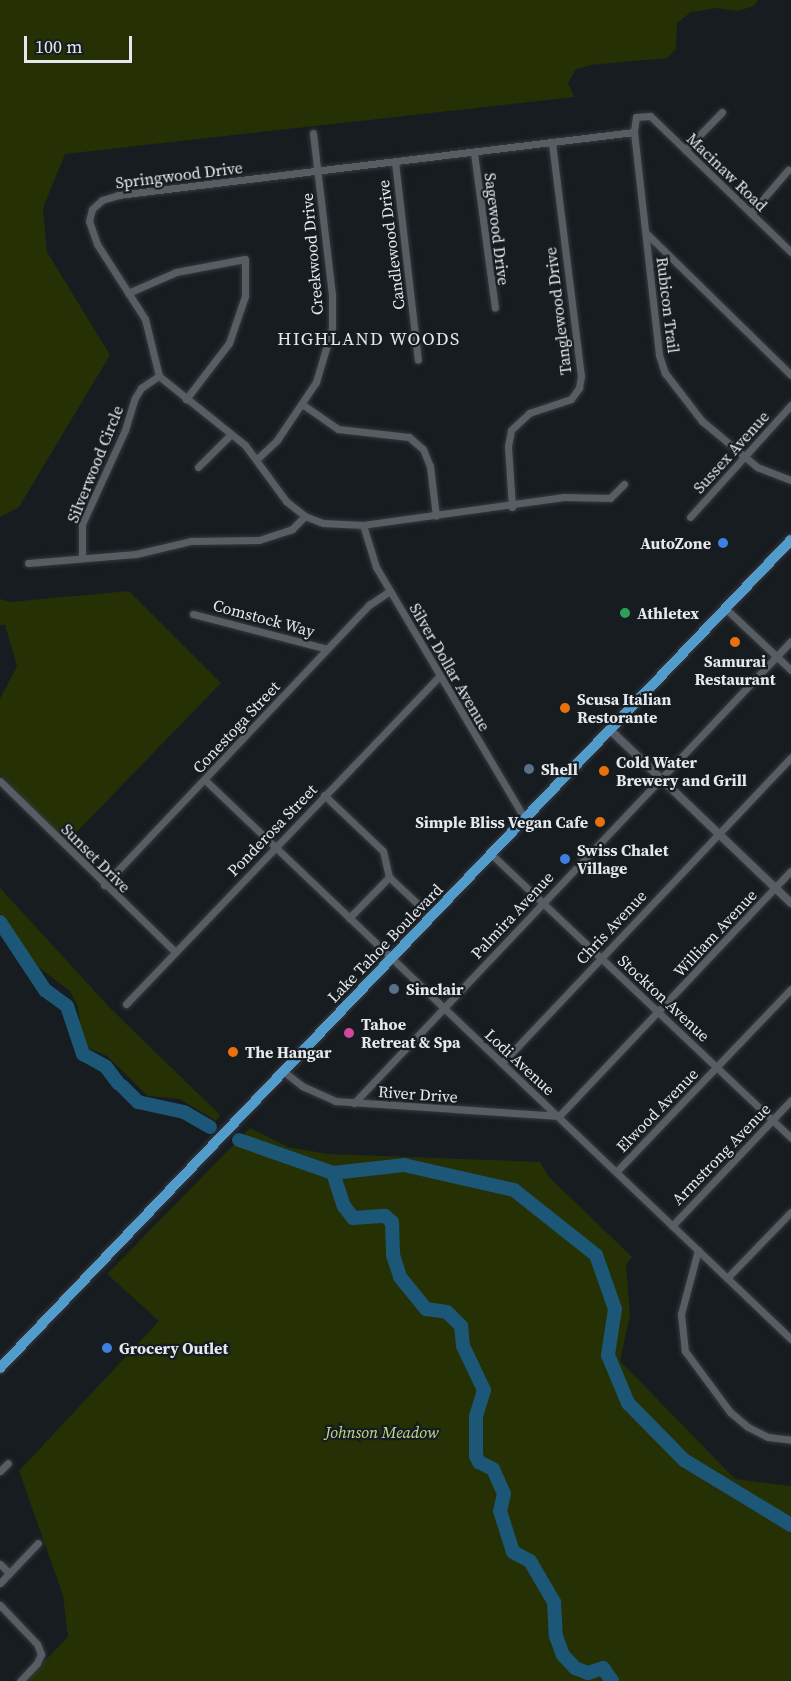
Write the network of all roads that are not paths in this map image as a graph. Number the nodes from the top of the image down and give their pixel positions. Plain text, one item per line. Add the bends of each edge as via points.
1 (722, 112) dead end
2 (634, 132) junction
3 (313, 133) dead end
4 (552, 142) junction
5 (685, 150) junction
6 (474, 153) junction
7 (395, 162) junction
8 (788, 170) dead end
9 (318, 172) junction
10 (751, 213) junction
11 (646, 233) junction
12 (791, 252) edge
13 (128, 293) junction
14 (495, 308) dead end
15 (418, 360) dead end
16 (791, 375) edge
17 (159, 376) junction
18 (186, 399) junction
19 (302, 404) junction
20 (791, 405) edge
21 (230, 435) junction
22 (746, 455) junction
23 (258, 459) junction
24 (198, 467) dead end
25 (791, 480) edge
26 (624, 484) dead end
27 (513, 507) junction
28 (305, 516) junction
29 (436, 516) junction
30 (690, 516) dead end
31 (363, 525) junction
32 (791, 540) edge
33 (82, 557) junction
34 (28, 563) dead end
35 (390, 591) junction
36 (725, 608) junction
37 (194, 614) dead end
38 (791, 641) edge
39 (327, 649) junction
40 (777, 656) junction
41 (791, 670) edge
42 (440, 676) junction
43 (609, 729) junction
44 (791, 757) edge
45 (660, 778) junction
46 (205, 780) junction
47 (0, 781) edge
48 (324, 795) junction
49 (525, 819) junction
50 (718, 833) junction
51 (274, 847) junction
52 (491, 854) junction
53 (791, 871) edge
54 (389, 877) junction
55 (104, 885) junction
56 (776, 888) junction
57 (542, 902) junction
58 (791, 903) edge
59 (421, 907) dead end
60 (349, 918) junction
61 (175, 952) junction
62 (601, 957) junction
63 (392, 958) junction
64 (791, 989) edge
65 (126, 1004) dead end
66 (444, 1008) junction
67 (659, 1012) junction
68 (502, 1063) junction
69 (717, 1067) junction
70 (283, 1071) junction
71 (791, 1100) edge
72 (354, 1103) junction
73 (559, 1116) junction
74 (772, 1120) junction
75 (791, 1138) edge
76 (616, 1172) junction
77 (791, 1212) edge
78 (672, 1226) junction
79 (698, 1250) junction
80 (727, 1278) junction
81 (789, 1334) edge
82 (0, 1368) edge
83 (791, 1440) edge
84 (8, 1463) dead end
85 (0, 1471) edge
86 (38, 1543) dead end
87 (0, 1564) edge
88 (9, 1573) junction
89 (0, 1583) edge
90 (0, 1605) edge
91 (20, 1681) edge

1 - 5 street
2 - 4 street, Springwood Drive
2 - 5 street, Macinaw Road via 633,122 643,114 650,116
2 - 11 street, Rubicon Trail
3 - 9 street, Creekwood Drive
4 - 6 street, Springwood Drive
4 - 27 street, Tanglewood Drive via 581,376 571,399 529,413 511,430 508,446
5 - 10 street, Macinaw Road
6 - 7 street, Springwood Drive
6 - 14 street, Sagewood Drive
7 - 9 street, Springwood Drive
7 - 15 street, Candlewood Drive
8 - 10 street
9 - 13 street, Springwood Drive via 102,200 92,209 91,232
9 - 19 street, Creekwood Drive via 332,328 326,358
10 - 12 street, Macinaw Road
11 - 16 street
11 - 22 street, Rubicon Trail via 665,373 702,421
13 - 17 street, Springwood Drive via 145,319
13 - 18 street via 176,272 245,259 245,296 229,343
17 - 18 street
17 - 33 street, Silverwood Circle via 141,388 135,398 125,430 82,524
18 - 21 street
19 - 23 street, Creekwood Drive
19 - 29 street via 338,429 409,437 423,449 430,466
20 - 22 street, Sussex Avenue
21 - 23 street
21 - 24 street
22 - 25 street, Rubicon Trail via 768,473
22 - 30 street, Sussex Avenue
23 - 28 street via 286,501
26 - 27 street via 610,498 564,497
27 - 29 street
28 - 31 street via 323,523
28 - 33 street via 292,529 259,540 191,541 135,554
29 - 31 street
31 - 35 street, Silver Dollar Avenue via 376,567
32 - 36 highway, Lake Tahoe Boulevard
33 - 34 street
35 - 39 street, Conestoga Street via 369,605
35 - 42 street, Silver Dollar Avenue
36 - 40 street
36 - 43 highway, Lake Tahoe Boulevard
37 - 39 street, Comstock Way
38 - 40 street, Palmira Avenue
39 - 46 street, Conestoga Street
40 - 41 street
40 - 45 street, Palmira Avenue
42 - 48 street, Ponderosa Street
42 - 49 street, Silver Dollar Avenue
43 - 45 street
43 - 49 highway, Lake Tahoe Boulevard
44 - 50 street, Chris Avenue
45 - 50 street
45 - 57 street, Palmira Avenue
46 - 51 street, Lodi Avenue
46 - 55 street, Conestoga Street
47 - 55 street, Sunset Drive
48 - 51 street, Ponderosa Street
48 - 54 street via 382,851
49 - 52 highway, Lake Tahoe Boulevard
50 - 56 street
50 - 62 street, Chris Avenue
51 - 60 street, Lodi Avenue
51 - 61 street, Ponderosa Street
52 - 57 street, Stockton Avenue
52 - 63 highway, Lake Tahoe Boulevard
53 - 56 street, William Avenue
54 - 59 street
54 - 60 street
55 - 61 street, Sunset Drive
56 - 58 street
56 - 67 street, William Avenue
57 - 62 street, Stockton Avenue
57 - 66 street, Palmira Avenue
60 - 63 street, Lodi Avenue
61 - 65 street, Ponderosa Street
62 - 67 street, Stockton Avenue
62 - 68 street, Chris Avenue
63 - 66 street, Lodi Avenue
63 - 70 highway, Lake Tahoe Boulevard
64 - 69 street, Elwood Avenue
66 - 68 street, Lodi Avenue
66 - 72 street, Palmira Avenue
67 - 69 street, Stockton Avenue
67 - 73 street, William Avenue
68 - 73 street, Lodi Avenue
69 - 74 street, Stockton Avenue
69 - 76 street, Elwood Avenue
70 - 72 street, River Drive via 318,1095
70 - 82 highway, Lake Tahoe Boulevard
71 - 74 street, Armstrong Avenue
72 - 73 street, River Drive
73 - 76 street, Lodi Avenue
74 - 75 street, Stockton Avenue
74 - 78 street, Armstrong Avenue
76 - 78 street, Lodi Avenue
77 - 80 street
78 - 79 street, Lodi Avenue
79 - 80 street, Lodi Avenue
79 - 83 street via 681,1314 685,1351 724,1404 748,1427 768,1437
80 - 81 street, Lodi Avenue
84 - 85 street
86 - 88 street
87 - 88 street
88 - 89 street
90 - 91 street via 37,1644 41,1654

